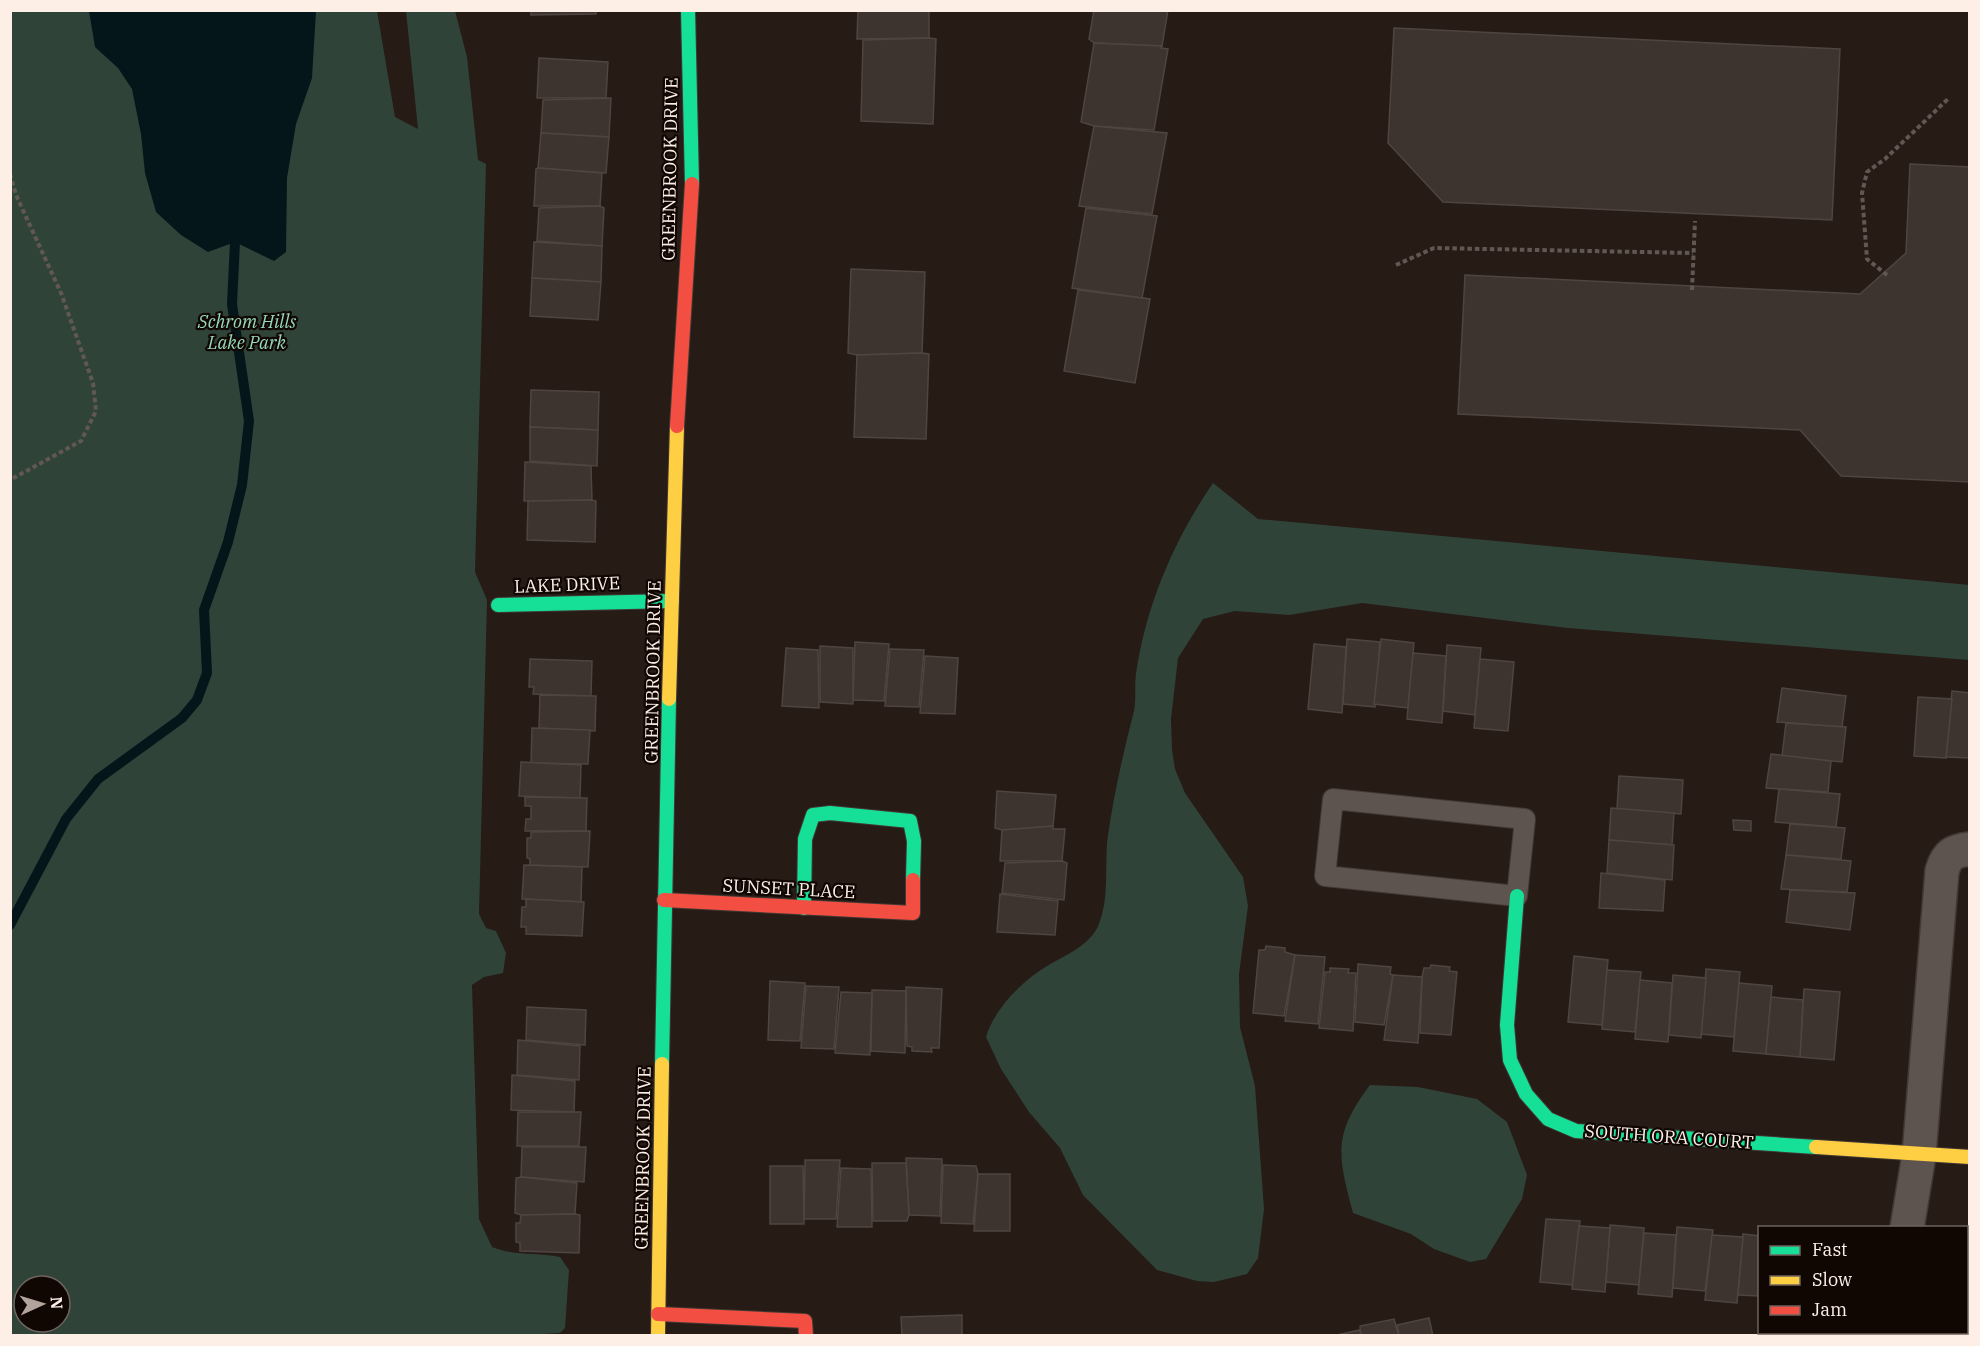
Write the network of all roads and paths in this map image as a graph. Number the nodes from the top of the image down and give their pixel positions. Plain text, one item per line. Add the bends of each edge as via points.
1 (688, 10) edge
2 (1949, 98) dead end
3 (10, 174) edge
4 (1695, 221) dead end
5 (1693, 253) junction
6 (1396, 265) dead end
7 (1887, 275) dead end
8 (1692, 290) dead end
9 (10, 480) edge
10 (672, 601) junction
11 (498, 605) dead end
12 (1970, 849) edge
13 (1517, 896) junction
14 (664, 900) junction
15 (804, 908) junction
16 (1919, 1155) junction
17 (1970, 1157) edge
18 (1907, 1226) edge
19 (658, 1314) junction
20 (658, 1335) edge
21 (806, 1335) edge

1 - 10 street, GREENBROOK DRIVE via 692,195 677,422
2 - 7 path via 1867,172 1862,193 1867,259
3 - 9 path via 61,293 93,383 96,411 81,441
4 - 5 path
5 - 6 path via 1434,248
5 - 8 path
10 - 11 street, LAKE DRIVE
10 - 14 street, GREENBROOK DRIVE
12 - 16 street via 1950,854 1942,871
13 - 13 lane via 1525,819 1333,799 1325,876
13 - 16 street, SOUTH ORA COURT via 1507,1025 1510,1060 1526,1095 1548,1119 1576,1131
14 - 15 street, SUNSET PLACE
14 - 19 street, GREENBROOK DRIVE
15 - 15 street, SUNSET PLACE via 805,839 813,815 830,813 910,821 914,841 913,913
16 - 17 street, SOUTH ORA COURT
16 - 18 street
19 - 20 street, GREENBROOK DRIVE
19 - 21 street via 805,1321

